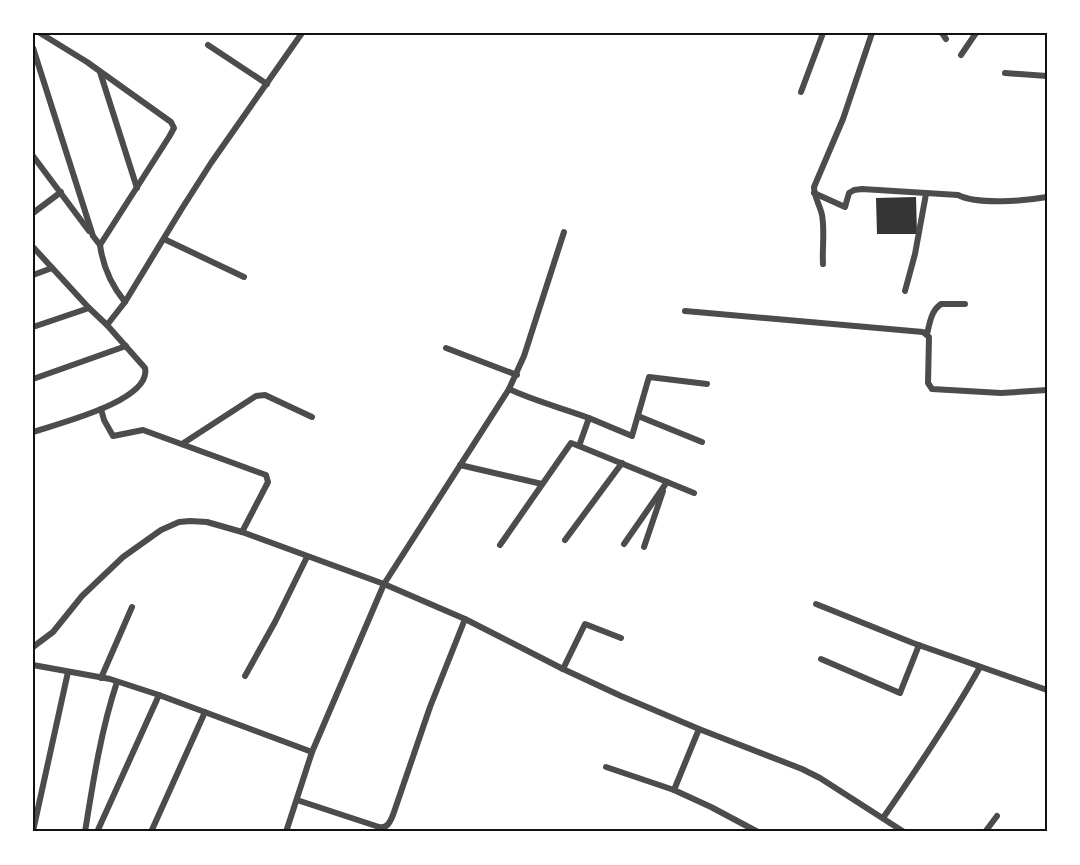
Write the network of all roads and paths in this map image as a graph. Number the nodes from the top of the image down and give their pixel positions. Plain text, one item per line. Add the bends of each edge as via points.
1 (40, 33) edge
2 (302, 33) edge
3 (823, 33) edge
4 (872, 33) edge
5 (976, 33) edge
6 (208, 45) dead end
7 (33, 48) edge
8 (961, 55) dead end
9 (100, 71) junction
10 (1005, 73) dead end
11 (1047, 76) edge
12 (267, 84) junction
13 (801, 92) dead end
14 (33, 156) edge
15 (137, 188) junction
16 (61, 192) junction
17 (814, 193) junction
18 (926, 194) junction
19 (1047, 197) edge
20 (33, 213) edge
21 (564, 232) dead end
22 (93, 236) junction
23 (164, 239) junction
24 (100, 245) junction
25 (33, 247) edge
26 (823, 264) dead end
27 (52, 268) junction
28 (33, 275) edge
29 (244, 277) dead end
30 (905, 291) dead end
31 (125, 302) junction
32 (965, 304) dead end
33 (89, 308) junction
34 (685, 311) dead end
35 (107, 325) junction
36 (33, 327) edge
37 (927, 334) junction
38 (126, 346) junction
39 (446, 348) dead end
40 (516, 375) junction
41 (33, 379) edge
42 (706, 384) dead end
43 (509, 389) junction
44 (1047, 390) edge
45 (101, 409) junction
46 (638, 416) junction
47 (312, 417) dead end
48 (589, 418) junction
49 (33, 432) edge
50 (702, 442) dead end
51 (182, 444) junction
52 (579, 446) junction
53 (622, 463) junction
54 (460, 465) junction
55 (667, 482) junction
56 (542, 484) junction
57 (694, 493) dead end
58 (242, 532) junction
59 (565, 540) dead end
60 (624, 544) dead end
61 (500, 545) dead end
62 (644, 547) dead end
63 (307, 557) junction
64 (384, 584) junction
65 (816, 604) dead end
66 (132, 607) dead end
67 (465, 619) junction
68 (621, 638) dead end
69 (919, 645) junction
70 (33, 647) edge
71 (821, 658) dead end
72 (33, 665) edge
73 (980, 667) junction
74 (563, 669) junction
75 (68, 672) junction
76 (245, 676) dead end
77 (100, 678) junction
78 (117, 682) junction
79 (1047, 690) edge
80 (159, 695) junction
81 (205, 712) junction
82 (699, 729) junction
83 (312, 752) junction
84 (606, 767) dead end
85 (674, 790) junction
86 (297, 800) junction
87 (997, 816) dead end
88 (883, 818) junction
89 (33, 831) edge
90 (84, 832) edge
91 (97, 832) edge
92 (151, 832) edge
93 (286, 832) edge
94 (758, 832) edge
95 (904, 832) edge
96 (985, 832) edge

1 - 9 street
2 - 12 street
3 - 13 street
4 - 17 street
5 - 8 street
6 - 12 street
7 - 22 street
9 - 15 street
9 - 15 street via 174,126
10 - 11 street
12 - 23 street
14 - 16 street
15 - 24 street
16 - 20 street
16 - 22 street
17 - 18 street via 845,207 854,190
17 - 26 street via 822,216
18 - 19 street via 1005,201
18 - 30 street
21 - 40 street
22 - 24 street
23 - 29 street
23 - 31 street
24 - 31 street via 112,285
25 - 27 street
27 - 28 street
27 - 33 street
31 - 35 street
32 - 37 street via 941,304 933,313
33 - 35 street
33 - 36 street
34 - 37 street
35 - 38 street
37 - 44 street via 928,382 932,389 1000,393
38 - 41 street
38 - 45 street via 145,368 144,379 129,396
39 - 40 street
40 - 43 street
42 - 46 street via 649,377
43 - 48 street
43 - 54 street
45 - 49 street
45 - 51 street via 113,436 143,430
46 - 48 street via 632,436
46 - 50 street
47 - 51 street via 261,394
48 - 52 street
51 - 58 street via 268,477
52 - 53 street
52 - 56 street via 571,443
53 - 55 street
53 - 59 street
54 - 56 street
54 - 64 street
55 - 57 street
55 - 60 street
55 - 62 street
56 - 61 street
58 - 63 street
58 - 70 street via 190,520 161,530 123,557
63 - 64 street
63 - 76 street
64 - 67 street
64 - 83 street
65 - 69 street
66 - 77 street
67 - 74 street
67 - 86 street via 386,826 382,828
68 - 74 street via 585,624
69 - 71 street via 900,693
69 - 73 street
72 - 75 street
73 - 79 street
73 - 88 street
74 - 82 street
75 - 77 street
75 - 89 street
77 - 78 street
78 - 80 street
78 - 90 street
80 - 81 street
80 - 91 street
81 - 83 street
81 - 92 street
82 - 85 street
82 - 88 street via 802,769
83 - 86 street
84 - 85 street
85 - 94 street
86 - 93 street
87 - 96 street
88 - 95 street

